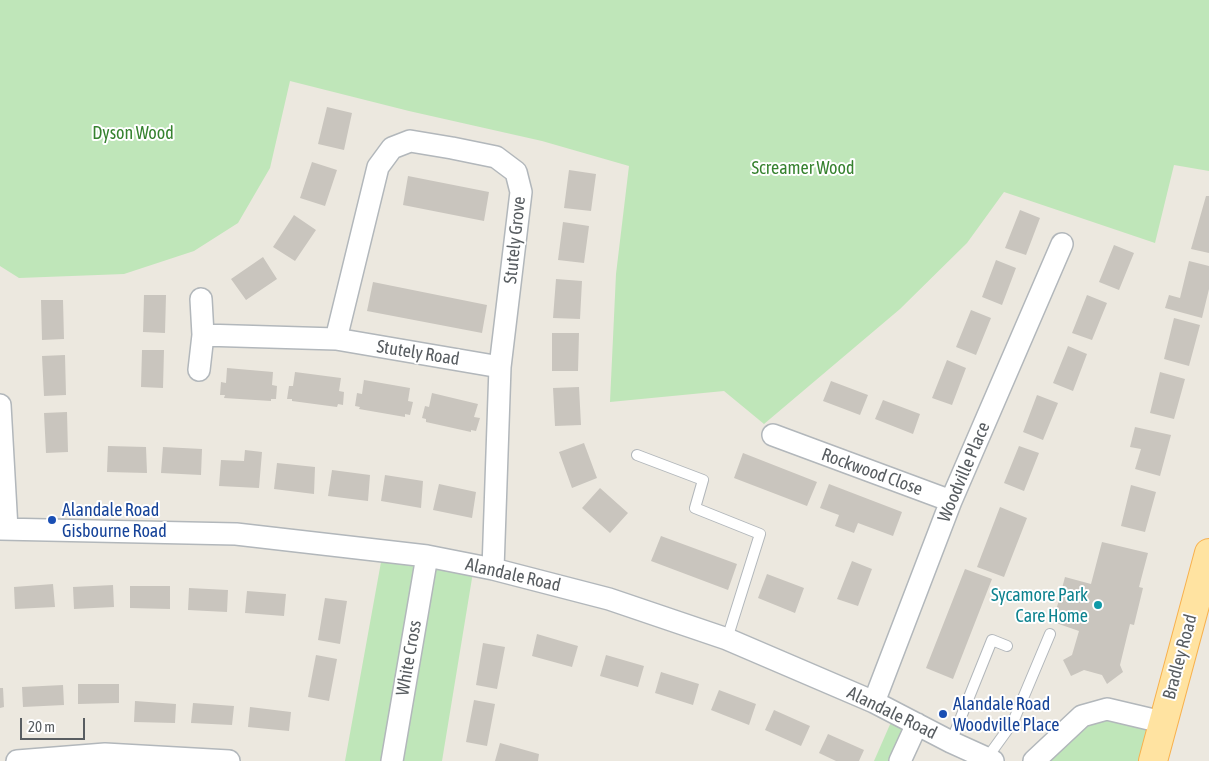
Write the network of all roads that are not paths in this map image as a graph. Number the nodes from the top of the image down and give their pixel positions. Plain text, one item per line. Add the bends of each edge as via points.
1 (1062, 244) dead end
2 (201, 300) dead end
3 (203, 335) junction
4 (336, 339) junction
5 (500, 366) junction
6 (199, 370) dead end
7 (0, 405) edge
8 (788, 435) dead end
9 (637, 456) dead end
10 (951, 501) junction
11 (4, 529) edge
12 (1209, 553) edge
13 (427, 556) junction
14 (493, 568) junction
15 (1050, 634) dead end
16 (728, 639) junction
17 (1007, 646) dead end
18 (874, 702) junction
19 (1162, 722) junction
20 (917, 724) junction
21 (951, 742) junction
22 (105, 758) edge
23 (990, 760) edge
24 (17, 761) edge
25 (229, 761) edge
26 (392, 761) edge
27 (900, 761) edge
28 (1034, 761) edge
29 (1153, 761) edge

1 - 10 street, Woodville Place
2 - 3 street
3 - 4 street
3 - 6 street
4 - 5 street, Stutely Road
4 - 5 street, Stutely Grove via 378,167 392,148 410,141 418,142 496,157 516,172 521,192
5 - 14 street, Stutely Grove
7 - 11 street
8 - 10 street, Rockwood Close
9 - 16 lane via 703,480 694,508 760,534
10 - 18 street, Woodville Place
11 - 13 street, Alandale Road via 236,534
12 - 19 main road, Bradley Road
13 - 14 street, Alandale Road
13 - 26 street, White Cross
14 - 16 street, Alandale Road via 609,599
15 - 23 lane via 1014,722
16 - 18 street, Alandale Road
17 - 21 lane via 992,640
18 - 20 street, Alandale Road
19 - 28 street via 1107,710 1082,716
19 - 29 main road, Bradley Road
20 - 21 street, Alandale Road
20 - 27 street
21 - 23 street, Alandale Road
22 - 24 street
22 - 25 street

